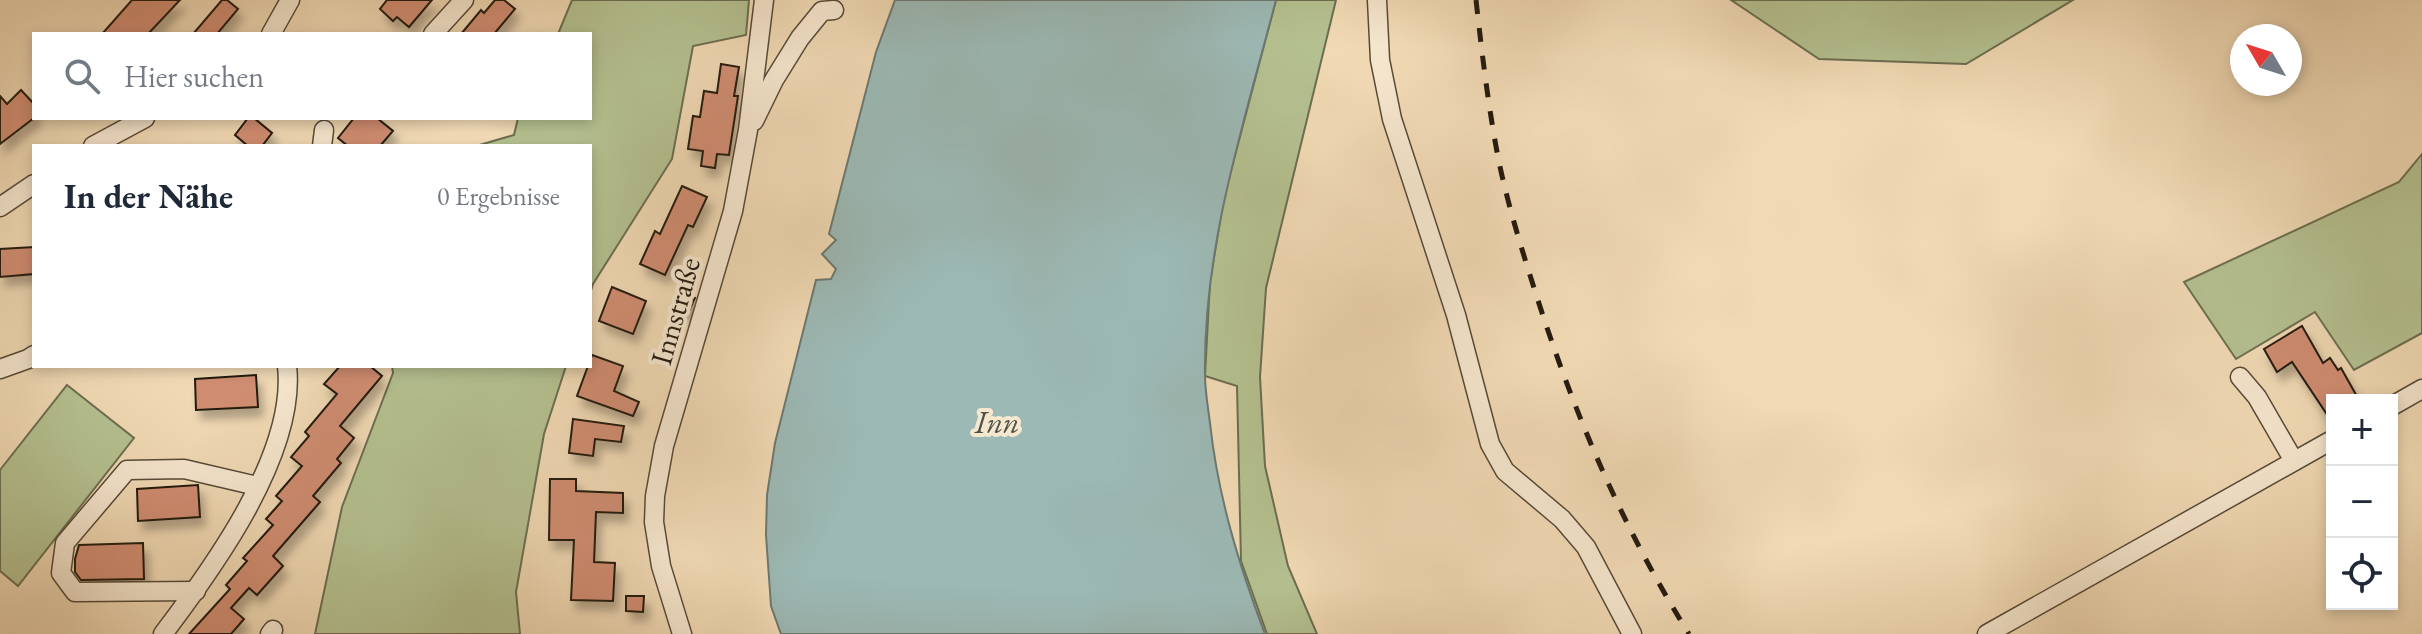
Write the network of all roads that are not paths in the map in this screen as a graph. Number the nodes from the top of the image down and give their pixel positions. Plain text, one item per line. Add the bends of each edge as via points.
1 (290, 0) edge
2 (464, 0) edge
3 (764, 0) edge
4 (1373, 3) edge
5 (834, 10) dead end
6 (272, 32) edge
7 (435, 32) edge
8 (139, 120) edge
9 (748, 130) junction
10 (97, 144) edge
11 (32, 185) edge
12 (0, 207) edge
13 (32, 356) edge
14 (287, 368) edge
15 (0, 369) edge
16 (2240, 377) dead end
17 (2422, 389) edge
18 (2398, 403) edge
19 (2326, 443) edge
20 (2294, 461) junction
21 (257, 486) junction
22 (196, 591) junction
23 (163, 634) edge
24 (682, 634) edge
25 (1632, 634) edge
26 (1987, 634) edge

1 - 6 street
2 - 7 street
3 - 9 street, Innstraße
4 - 25 street via 1392,119 1456,315 1490,444 1505,471 1586,547
5 - 9 street via 822,11 800,38
8 - 10 street
9 - 24 street, Innstraße via 733,211 664,446 655,496 661,566
11 - 12 street
13 - 15 street
14 - 21 street via 281,432
16 - 20 street
17 - 18 street
19 - 20 street
20 - 26 street
21 - 22 street via 239,526
21 - 22 street via 184,469 127,470 65,543 61,573 75,592
22 - 23 street

